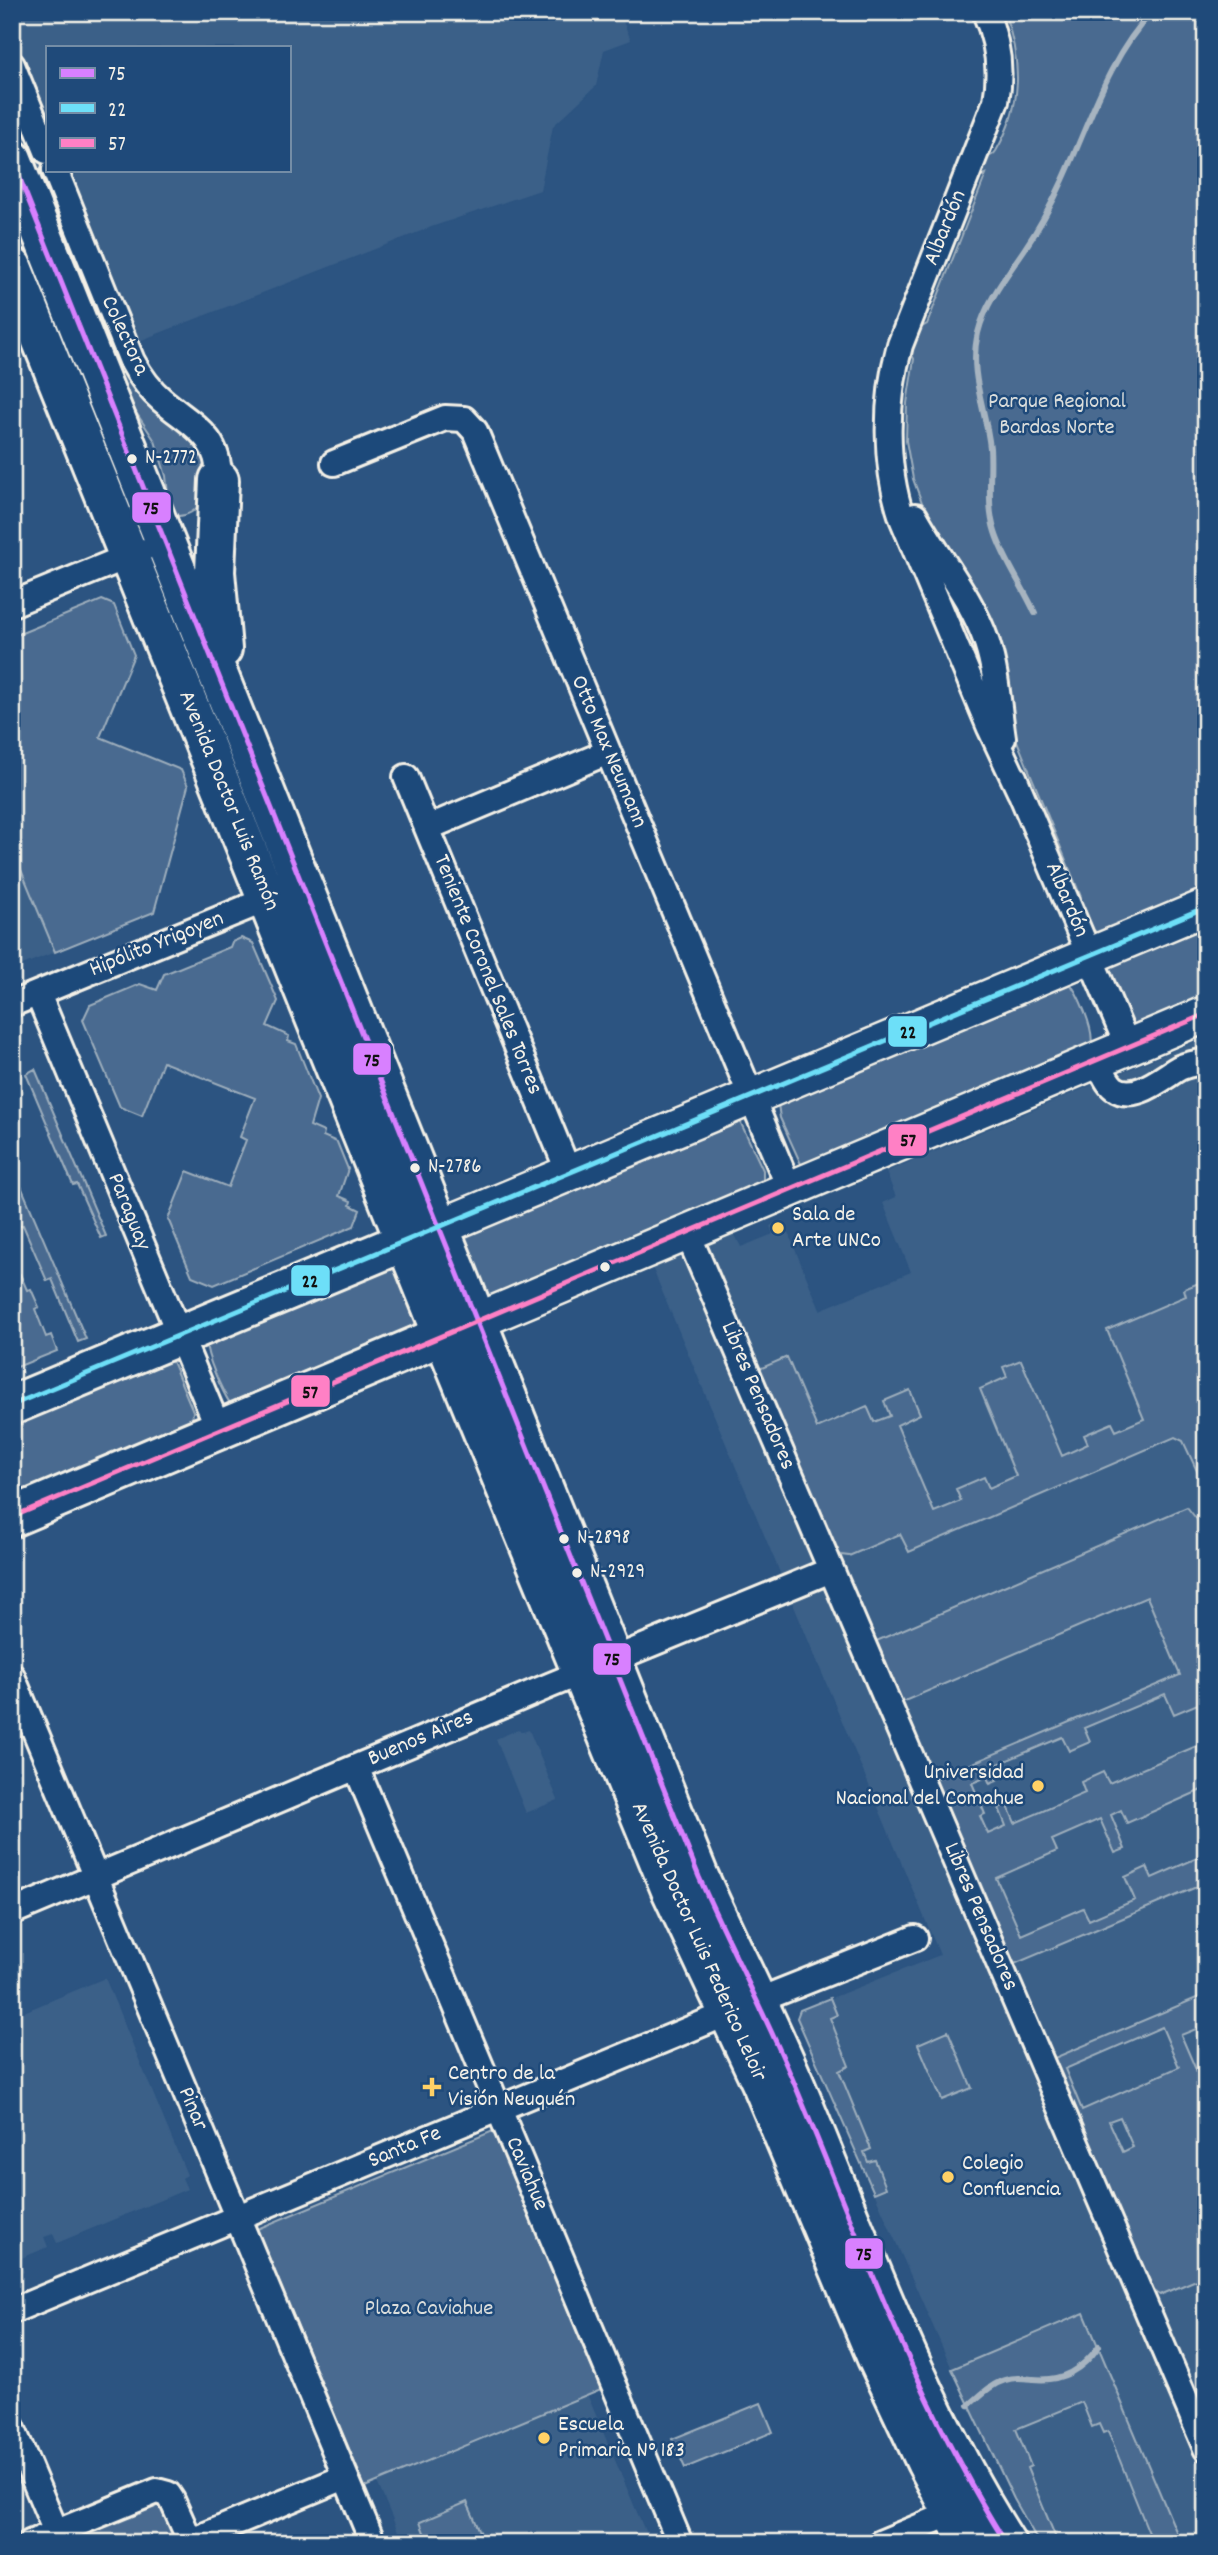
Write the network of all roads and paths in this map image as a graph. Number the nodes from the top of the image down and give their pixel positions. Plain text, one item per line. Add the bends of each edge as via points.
1 (985, 12) edge
2 (12, 65) edge
3 (46, 149) edge
4 (12, 159) edge
5 (38, 186) edge
6 (12, 267) edge
7 (334, 463) dead end
8 (219, 480) junction
9 (165, 540) junction
10 (129, 557) junction
11 (12, 604) edge
12 (236, 720) junction
13 (608, 752) junction
14 (406, 777) dead end
15 (427, 828) junction
16 (303, 885) junction
17 (268, 900) junction
18 (1206, 907) edge
19 (1090, 956) junction
20 (38, 994) junction
21 (12, 1004) edge
22 (1206, 1014) edge
23 (1113, 1054) junction
24 (1206, 1061) edge
25 (751, 1097) junction
26 (569, 1173) junction
27 (790, 1190) junction
28 (687, 1232) junction
29 (422, 1234) junction
30 (460, 1328) junction
31 (180, 1335) junction
32 (12, 1405) edge
33 (219, 1430) junction
34 (12, 1517) edge
35 (831, 1570) junction
36 (597, 1666) junction
37 (12, 1676) edge
38 (356, 1767) junction
39 (96, 1877) junction
40 (12, 1912) edge
41 (915, 1938) dead end
42 (742, 2007) junction
43 (499, 2109) junction
44 (237, 2218) junction
45 (12, 2311) edge
46 (12, 2427) edge
47 (1206, 2448) edge
48 (345, 2476) junction
49 (960, 2528) edge
50 (56, 2532) junction
51 (191, 2542) edge
52 (30, 2543) edge
53 (373, 2543) edge
54 (680, 2543) edge
55 (880, 2543) edge
56 (1006, 2543) edge

1 - 19 street, Albardón via 999,60 996,101 903,333 892,386 893,485 902,518 989,728
2 - 3 street
4 - 5 main road, Avenida Doctor Luis Ramón
5 - 8 street, Colectora via 141,377 204,433 215,453
5 - 9 main road, Avenida Doctor Luis Ramón
6 - 10 main road, Avenida Doctor Luis Ramón
7 - 13 street, Otto Max Neumann via 433,421 464,419 475,431
8 - 9 main road via 204,513
8 - 12 main road via 215,572 219,628
9 - 10 street
9 - 12 main road, Avenida Doctor Luis Ramón
10 - 11 street
10 - 17 main road, Avenida Doctor Luis Ramón
12 - 16 main road, Avenida Doctor Luis Ramón
13 - 15 street
13 - 25 street, Otto Max Neumann
14 - 15 street, Teniente Coronel Sales Torres
15 - 26 street, Teniente Coronel Sales Torres
16 - 17 street, Hipólito Yrigoyen
16 - 29 main road, Avenida Doctor Luis Ramón
17 - 20 street, Hipólito Yrigoyen
17 - 29 main road, Avenida Doctor Luis Ramón
18 - 19 main road
19 - 23 street, Albardón
19 - 25 main road
20 - 21 street, Hipólito Yrigoyen
20 - 31 street, Paraguay
22 - 23 main road
23 - 24 street, Albardón via 1111,1085 1128,1092
23 - 27 main road
25 - 26 main road
25 - 27 street, Otto Max Neumann
26 - 29 main road
27 - 28 main road
28 - 30 main road
28 - 35 street, Libres Pensadores
29 - 30 main road, Avenida Doctor Luis Ramón
29 - 31 main road
30 - 33 main road
30 - 36 main road, Avenida Doctor Luis Federico Leloir
31 - 32 main road
31 - 33 street, Paraguay
33 - 34 main road
35 - 36 street, Buenos Aires
35 - 47 street, Libres Pensadores
36 - 38 street, Buenos Aires
36 - 42 main road, Avenida Doctor Luis Federico Leloir via 671,1890
37 - 39 street, Pinar
38 - 39 street, Buenos Aires
38 - 43 street, Caviahue
39 - 40 street, Buenos Aires
39 - 44 street, Pinar
41 - 42 street, Santa Fe
42 - 43 street, Santa Fe
42 - 49 main road, Avenida Doctor Luis Federico Leloir via 776,2118 876,2356
42 - 56 main road, Avenida Doctor Luis Federico Leloir via 795,2084 919,2378
43 - 44 street, Santa Fe
43 - 54 street, Caviahue
44 - 45 street, Santa Fe
44 - 48 street, Pinar
46 - 50 street
48 - 51 street
48 - 53 street, Pinar
49 - 55 street
50 - 51 street via 157,2491 172,2500
50 - 52 street

